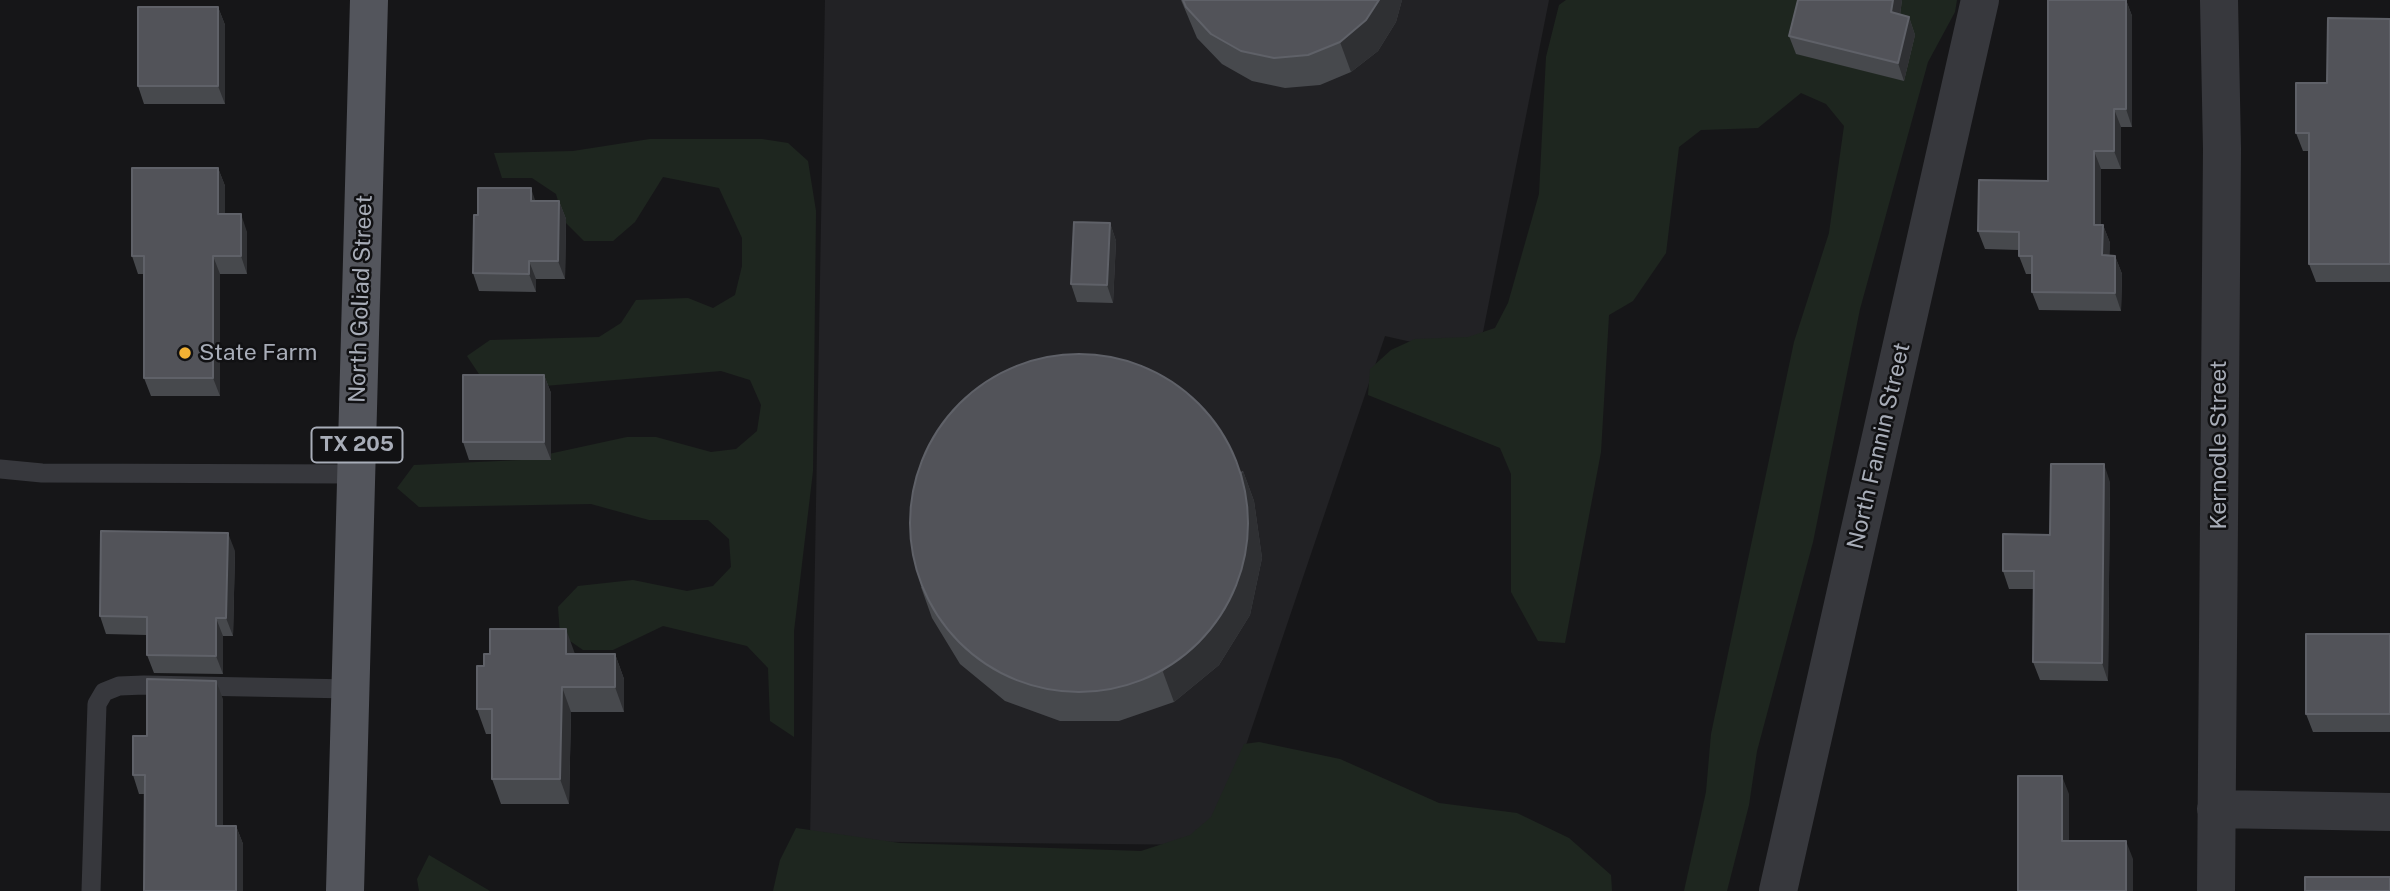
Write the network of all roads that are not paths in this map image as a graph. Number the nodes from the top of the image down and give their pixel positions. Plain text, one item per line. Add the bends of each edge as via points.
1 (369, 0) edge
2 (1980, 0) edge
3 (2219, 0) edge
4 (0, 468) edge
5 (356, 474) junction
6 (351, 689) junction
7 (2216, 809) junction
8 (2390, 812) edge
9 (91, 891) edge
10 (345, 891) edge
11 (1778, 891) edge
12 (2217, 891) edge

1 - 5 main road, North Goliad Street / TX 205
2 - 11 street, North Fannin Street
3 - 7 street, Kernodle Street via 2222,163
4 - 5 lane via 42,474
5 - 6 main road, North Goliad Street / TX 205
6 - 9 lane via 144,685 104,692 97,704
6 - 10 main road, North Goliad Street / TX 205
7 - 8 street
7 - 12 street, Kernodle Street

